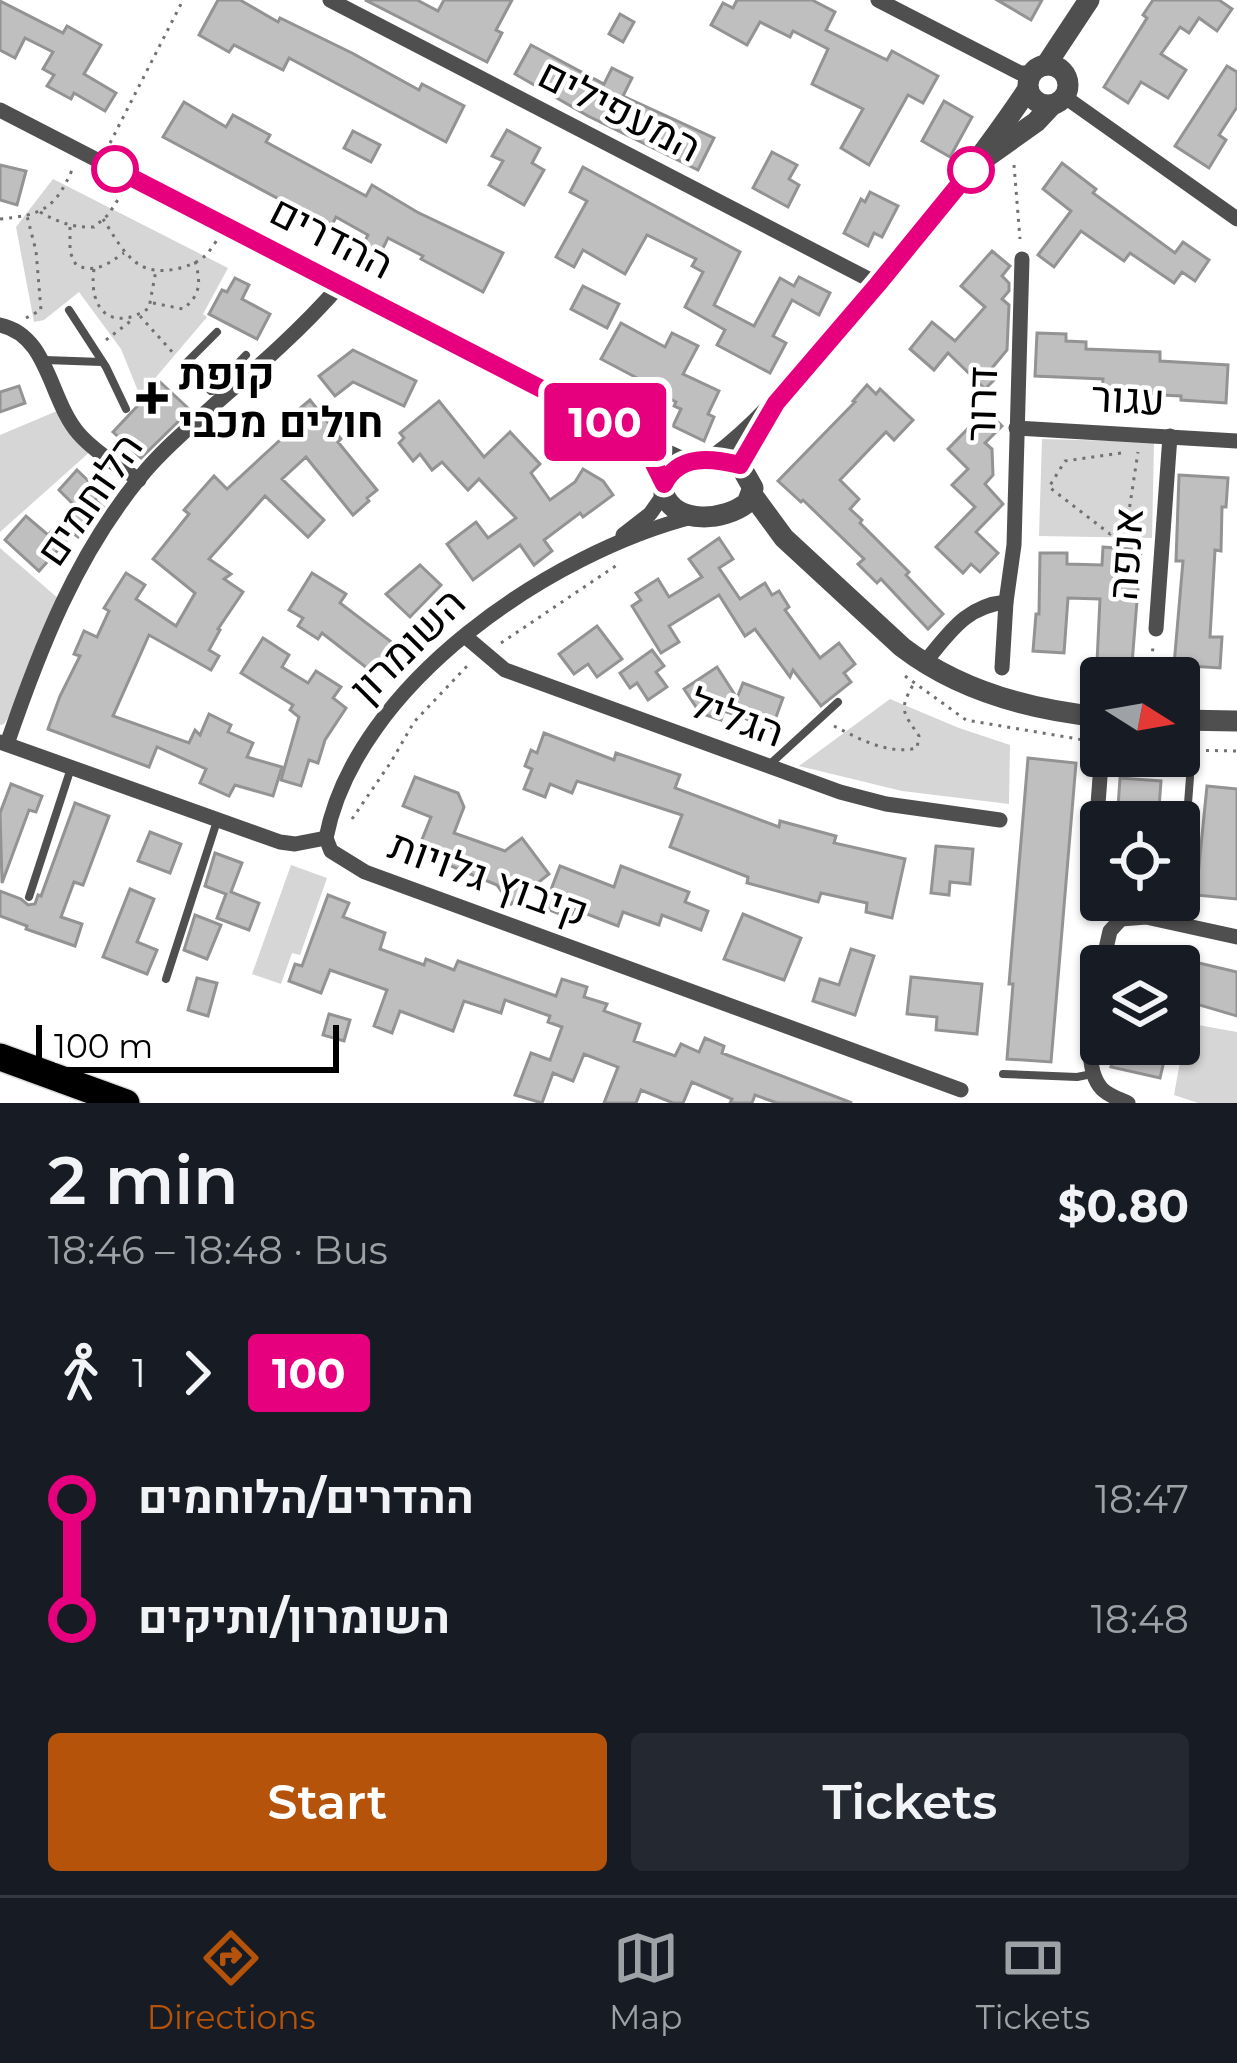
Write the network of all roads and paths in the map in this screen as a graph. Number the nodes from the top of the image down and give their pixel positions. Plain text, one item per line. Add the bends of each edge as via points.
1 (183, 0) edge
2 (330, 0) edge
3 (878, 0) edge
4 (1085, 6) edge
5 (1042, 74) junction
6 (1058, 102) junction
7 (0, 110) edge
8 (1012, 142) junction
9 (80, 152) junction
10 (100, 162) junction
11 (974, 166) junction
12 (132, 178) junction
13 (40, 212) junction
14 (27, 216) junction
15 (0, 219) edge
16 (103, 219) junction
17 (1237, 219) edge
18 (70, 225) junction
19 (226, 226) junction
20 (126, 252) junction
21 (1022, 259) joint
22 (195, 261) junction
23 (94, 269) junction
24 (156, 270) junction
25 (878, 284) junction
26 (340, 285) junction
27 (151, 303) junction
28 (69, 310) dead end
29 (136, 317) junction
30 (4, 325) edge
31 (218, 332) dead end
32 (94, 349) junction
33 (246, 355) dead end
34 (42, 360) junction
35 (103, 362) junction
36 (184, 365) junction
37 (234, 388) junction
38 (211, 391) junction
39 (776, 403) junction
40 (126, 409) dead end
41 (1016, 428) junction
42 (627, 433) junction
43 (1147, 435) junction
44 (1170, 436) junction
45 (1237, 441) edge
46 (1138, 451) junction
47 (704, 461) junction
48 (740, 465) junction
49 (139, 480) junction
50 (664, 489) junction
51 (751, 493) junction
52 (726, 514) junction
53 (698, 516) junction
54 (784, 538) junction
55 (596, 554) junction
56 (632, 555) dead end
57 (1006, 602) junction
58 (1156, 628) joint
59 (466, 637) junction
60 (485, 654) junction
61 (1151, 657) edge
62 (1002, 668) dead end
63 (919, 674) junction
64 (838, 702) dead end
65 (1080, 713) edge
66 (822, 720) junction
67 (1200, 720) edge
68 (1237, 721) edge
69 (4, 743) edge
70 (1200, 750) edge
71 (1237, 751) edge
72 (768, 766) junction
73 (71, 768) junction
74 (1190, 777) dead end
75 (218, 820) junction
76 (1000, 820) dead end
77 (326, 838) junction
78 (29, 898) dead end
79 (1170, 921) edge
80 (1180, 923) junction
81 (1237, 938) edge
82 (166, 979) dead end
83 (0, 1057) edge
84 (1090, 1065) edge
85 (1004, 1074) dead end
86 (1094, 1074) junction
87 (962, 1090) dead end
88 (126, 1103) edge
89 (1128, 1103) edge

1 - 10 path
2 - 25 street, המעפילים
3 - 5 street via 1021,73
4 - 5 street
5 - 6 street via 1036,102
5 - 6 street via 1068,80
5 - 11 street
6 - 8 street
6 - 17 street
7 - 9 street, ההדרים
8 - 11 street
8 - 21 path
9 - 10 street, ההדרים
9 - 13 path via 54,204
10 - 12 street, ההדרים
11 - 25 street
12 - 16 path
12 - 19 street, ההדרים
13 - 14 path
13 - 18 path
14 - 15 path
14 - 30 path via 41,310
16 - 18 path via 94,227
16 - 20 path
18 - 23 path via 76,265
19 - 22 path
19 - 26 street, ההדרים
20 - 23 path
20 - 24 path
21 - 41 street, דרור
22 - 24 path
22 - 27 path via 200,280 192,302 183,309
23 - 29 path via 100,309 112,319
24 - 27 path
25 - 39 street
26 - 37 street, הלוחמים
26 - 42 street, ההדרים
27 - 29 path
28 - 32 lane
29 - 32 path
29 - 36 path
30 - 34 street
31 - 36 lane
32 - 35 lane
33 - 38 lane
34 - 35 lane
34 - 49 street via 81,436
35 - 40 lane
36 - 38 lane
37 - 38 lane
37 - 49 street, הלוחמים
39 - 47 street via 734,445
39 - 48 street
41 - 43 street, עגור
41 - 57 street, דרור
42 - 47 street, ההדרים
42 - 50 street, ההדרים via 651,458
43 - 44 street, עגור
43 - 46 path
44 - 45 street, עגור
44 - 58 street, אנפה
46 - 46 path via 1065,461 1049,487 1110,534 1129,511
47 - 48 street
47 - 50 street via 676,467
48 - 51 street
49 - 69 street, הלוחמים via 52,622
50 - 53 street via 673,510
50 - 55 street, השומרון via 650,514
51 - 52 street
51 - 54 street
52 - 53 street
52 - 54 street
53 - 55 street, השומרון
54 - 63 street via 902,647
55 - 59 street, השומרון via 516,595
56 - 60 path
57 - 62 street, דרור
57 - 63 street via 962,620
58 - 61 path, אנפה
59 - 60 street, הגליל
59 - 77 street, השומרון via 373,731 332,808
60 - 72 street, הגליל via 540,684
60 - 77 path via 414,722 352,819
63 - 65 street
63 - 66 path via 903,703 917,748 886,748
64 - 66 lane
66 - 72 lane
67 - 68 street
69 - 73 street, קיבוץ גלויות
70 - 71 path
72 - 76 street, הגליל via 886,804
73 - 75 street, קיבוץ גלויות
73 - 78 lane
74 - 80 lane
75 - 77 street, קיבוץ גלויות via 280,842
75 - 82 lane
77 - 87 street, קיבוץ גלויות via 365,872
79 - 80 street
80 - 81 street
83 - 88 highway
84 - 86 street
85 - 86 lane
86 - 89 street via 1105,1093

